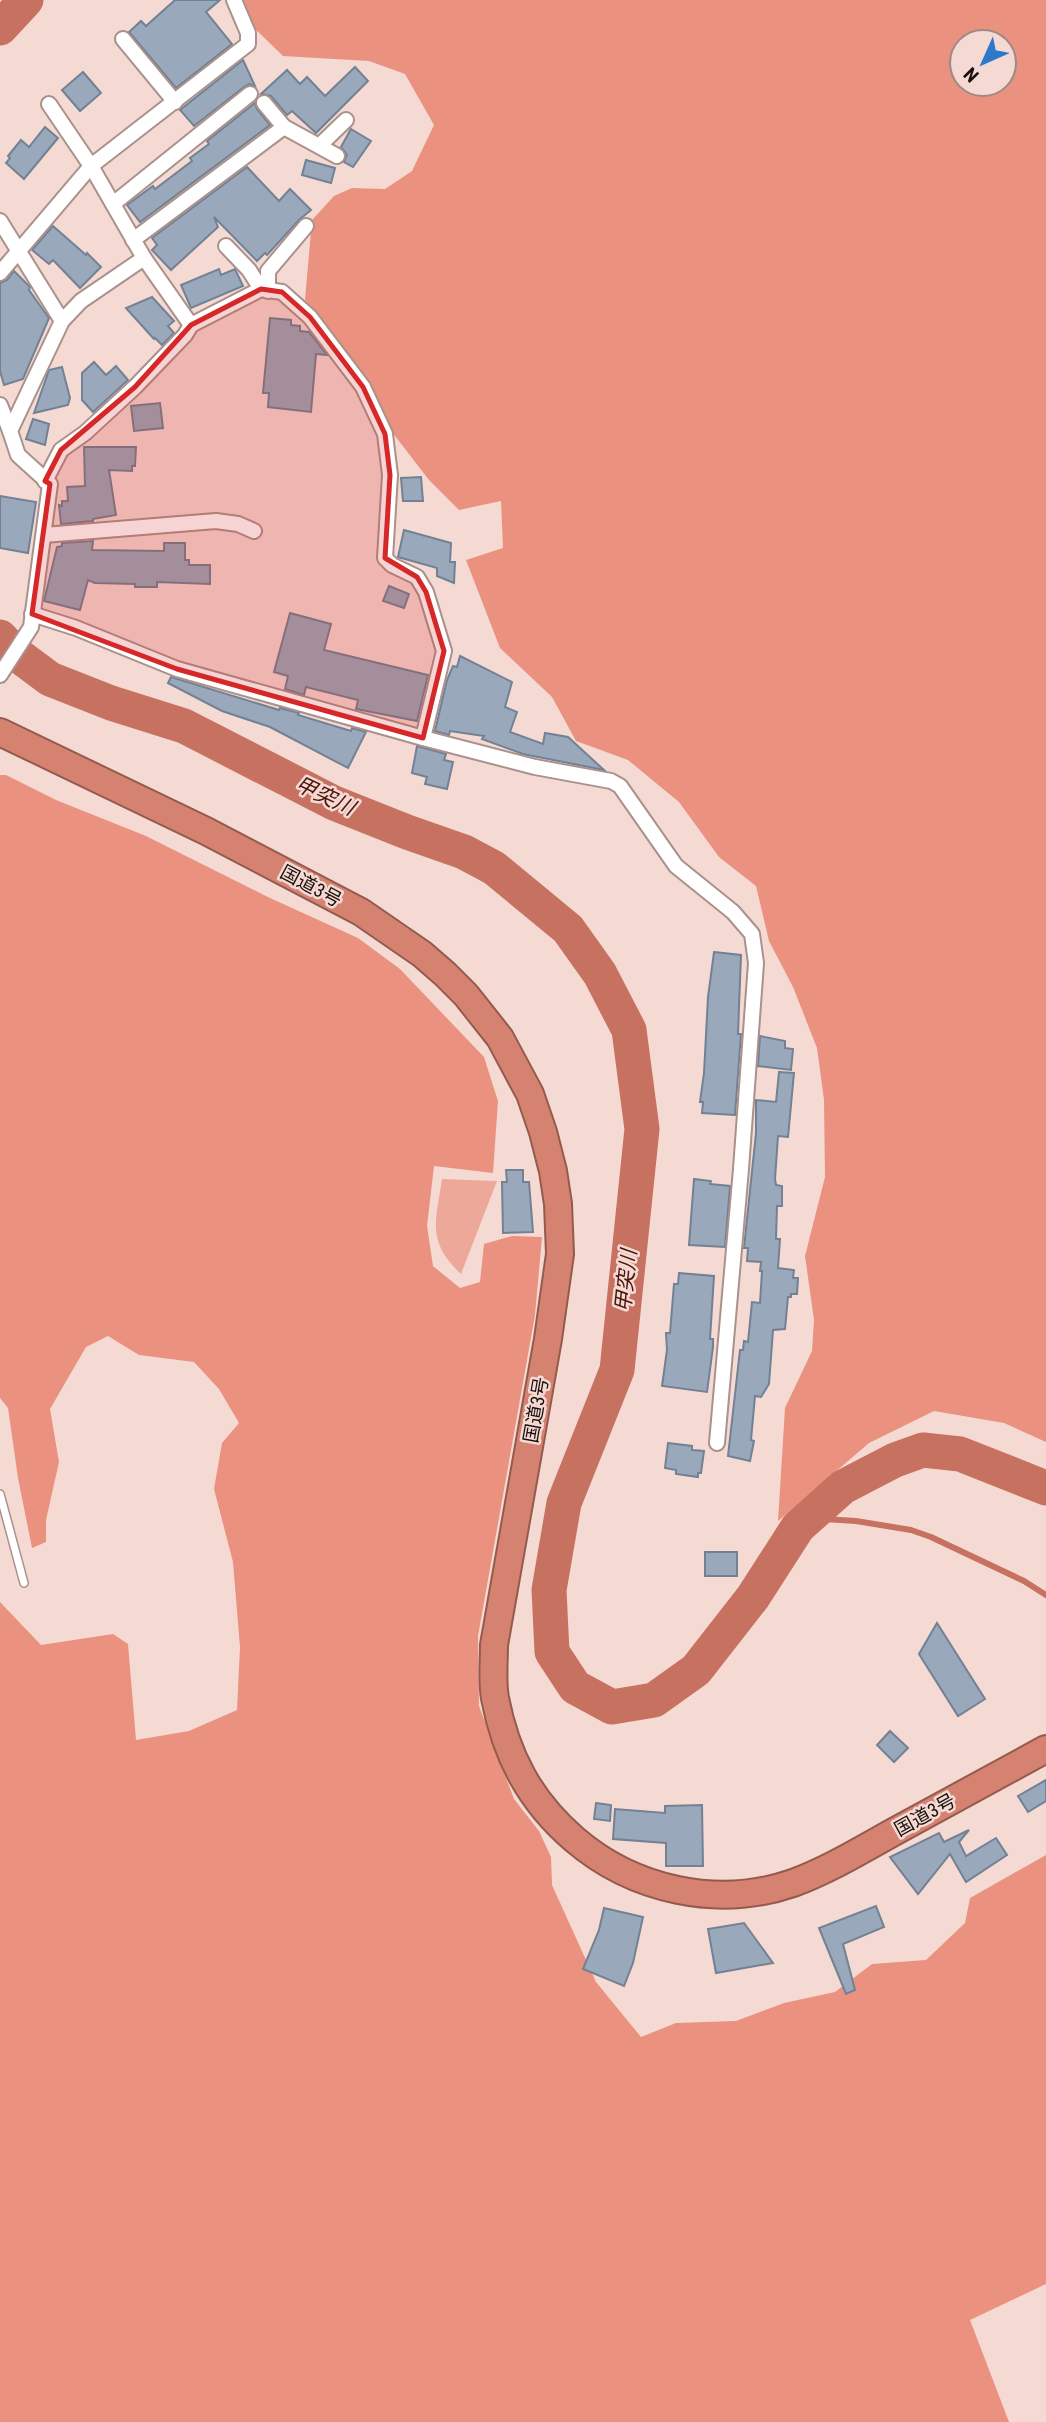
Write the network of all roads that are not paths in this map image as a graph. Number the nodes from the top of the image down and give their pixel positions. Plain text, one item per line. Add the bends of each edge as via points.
1 (234, 0) edge
2 (123, 39) dead end
3 (250, 94) dead end
4 (175, 102) junction
5 (264, 103) dead end
6 (49, 104) dead end
7 (346, 120) dead end
8 (284, 127) junction
9 (319, 146) junction
10 (337, 156) dead end
11 (91, 166) junction
12 (113, 204) junction
13 (0, 221) edge
14 (306, 226) dead end
15 (133, 240) junction
16 (226, 246) dead end
17 (19, 251) junction
18 (144, 258) junction
19 (0, 273) edge
20 (264, 290) junction
21 (62, 321) junction
22 (191, 325) junction
23 (0, 405) edge
24 (10, 432) junction
25 (45, 481) junction
26 (254, 531) dead end
27 (44, 535) junction
28 (31, 620) junction
29 (0, 675) edge
30 (0, 732) edge
31 (423, 738) junction
32 (717, 1443) dead end
33 (0, 1494) edge
34 (24, 1583) dead end
35 (1046, 1749) edge

1 - 4 street via 248,44
2 - 4 street
3 - 12 street
4 - 11 street
5 - 8 street
6 - 11 street
7 - 9 street
8 - 9 street
8 - 15 street
9 - 10 street
11 - 12 street
11 - 17 street
12 - 15 street
13 - 17 street
14 - 20 street via 268,271
15 - 18 street
16 - 20 street
17 - 19 street
17 - 21 street
18 - 21 street via 81,301
18 - 22 street
20 - 22 street
20 - 31 street via 282,292 310,317 363,387 385,434 390,475 385,558 422,584 444,651
21 - 24 street
22 - 25 street via 135,387 61,450
23 - 24 street
24 - 25 street via 18,455
25 - 27 street via 50,484
26 - 27 street via 216,522
27 - 28 street
28 - 29 street
28 - 31 street via 76,628 177,668
30 - 35 highway, 国道3号 via 361,912 422,954 466,995 500,1038 530,1094 553,1171 560,1254 494,1645 495,1697 516,1765 538,1803 561,1828 588,1851 639,1879 708,1895 750,1893 830,1867
31 - 32 street via 620,786 676,866 733,912 752,934 756,963
33 - 34 lane

